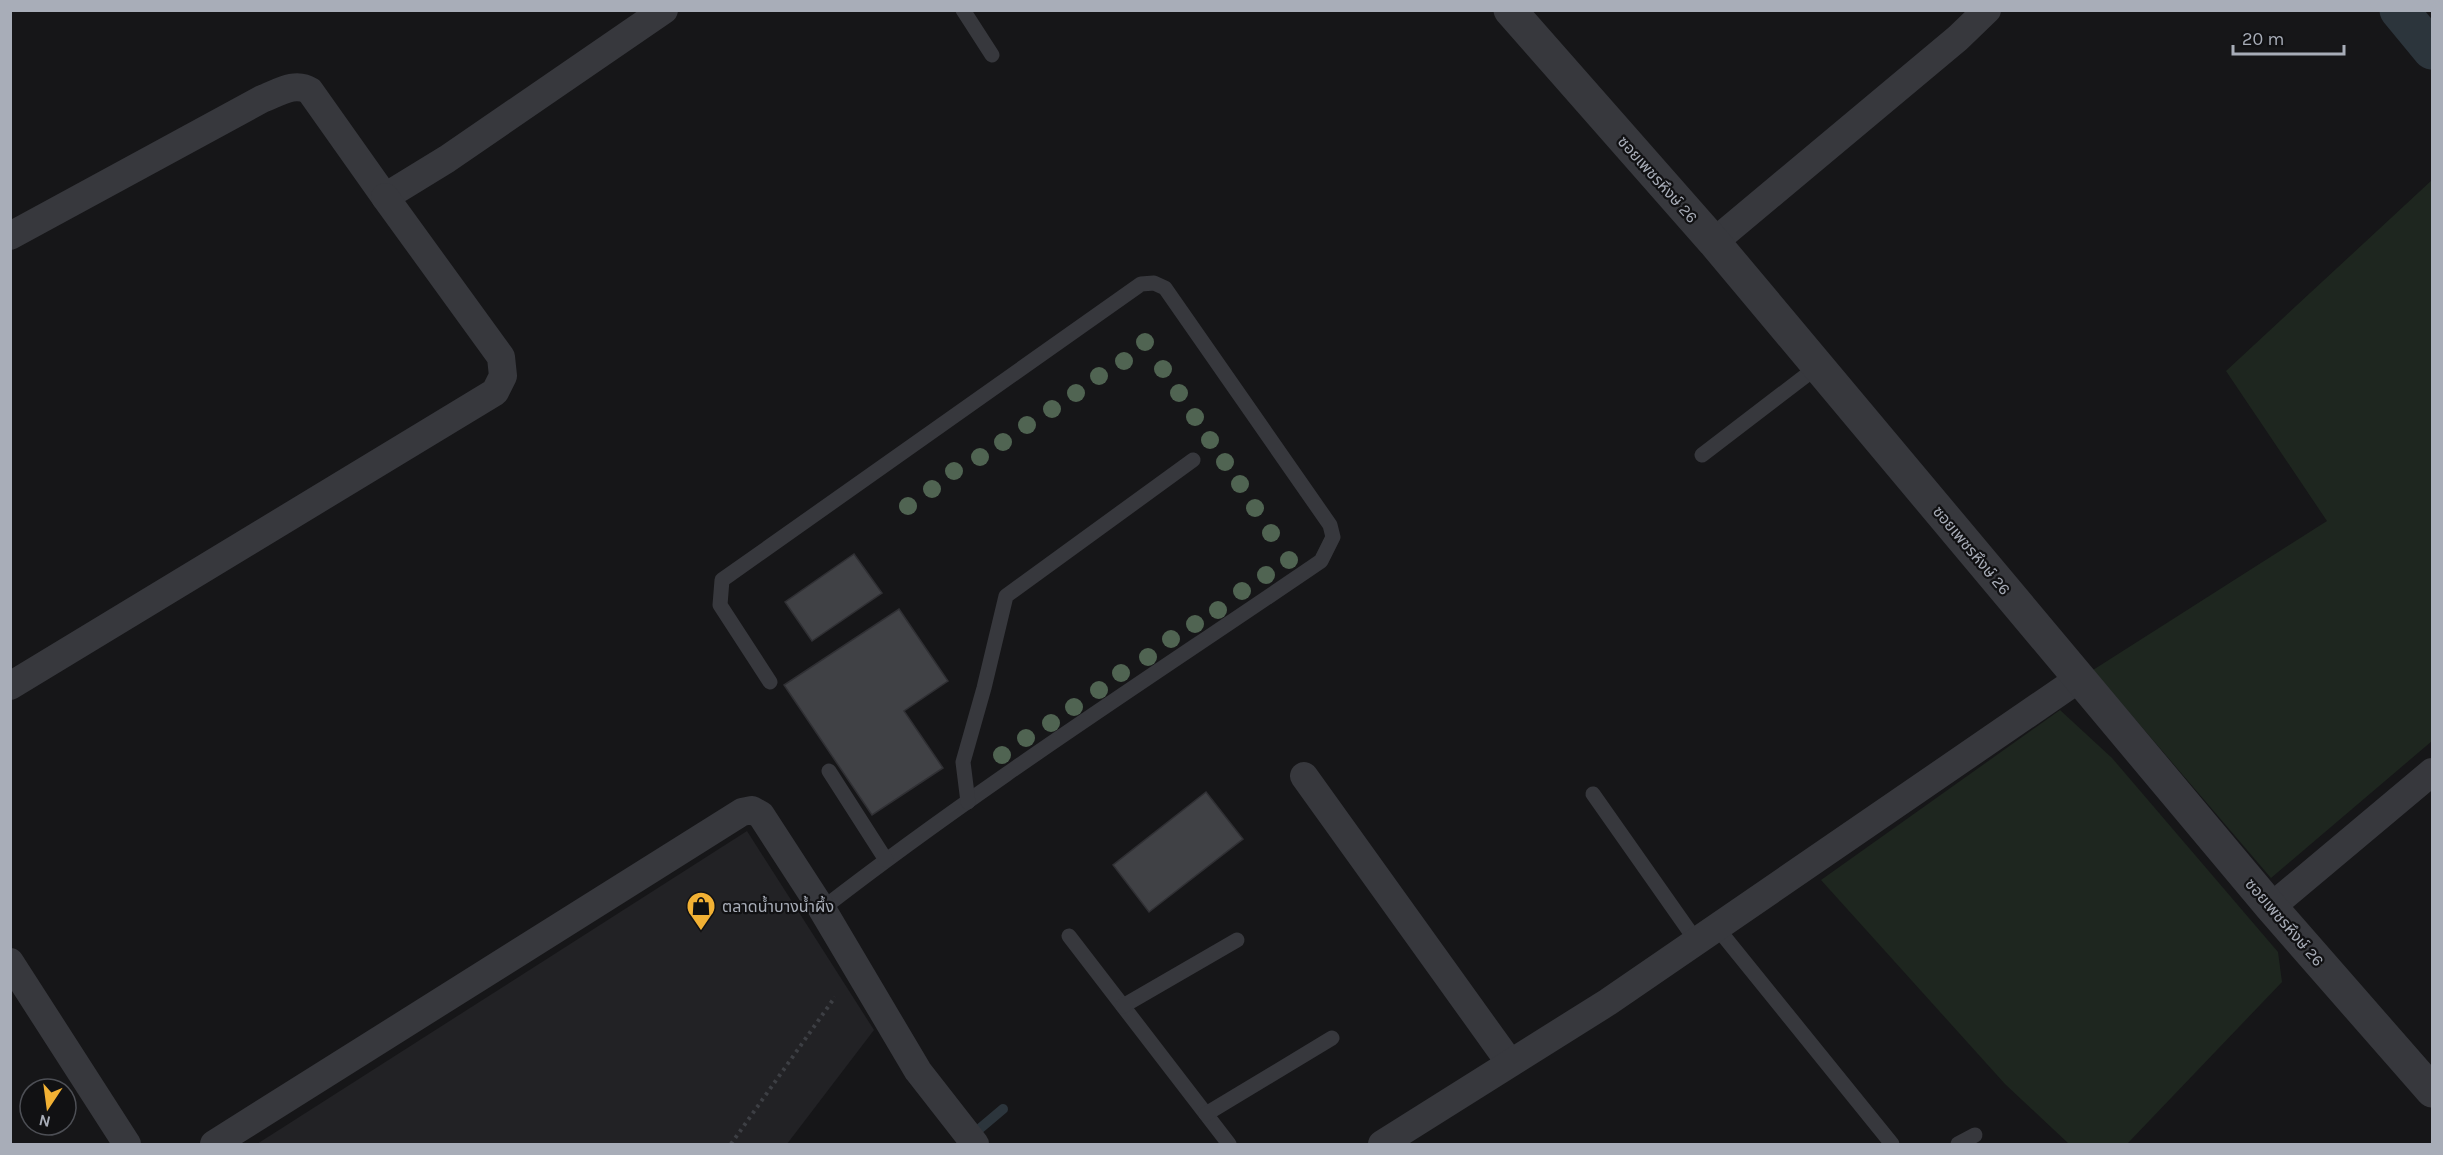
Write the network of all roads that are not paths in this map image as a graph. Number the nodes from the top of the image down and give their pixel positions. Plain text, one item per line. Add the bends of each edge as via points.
1 (664, 10) edge
2 (963, 10) edge
3 (1510, 10) edge
4 (1986, 10) edge
5 (992, 55) dead end
6 (385, 197) junction
7 (10, 236) edge
8 (1714, 242) junction
9 (1817, 367) junction
10 (1702, 455) dead end
11 (1193, 460) dead end
12 (2080, 678) junction
13 (770, 682) dead end
14 (10, 686) edge
15 (829, 771) dead end
16 (2433, 772) edge
17 (1304, 776) dead end
18 (1593, 794) dead end
19 (968, 802) junction
20 (885, 860) junction
21 (2271, 907) junction
22 (822, 909) junction
23 (1069, 936) dead end
24 (1707, 936) junction
25 (1237, 940) dead end
26 (10, 962) edge
27 (1123, 1006) junction
28 (1332, 1038) dead end
29 (1510, 1064) junction
30 (2433, 1091) edge
31 (1206, 1114) junction
32 (968, 1135) edge
33 (1975, 1135) dead end
34 (128, 1144) edge
35 (214, 1144) edge
36 (1229, 1144) edge
37 (1382, 1144) edge
38 (1892, 1144) edge
39 (1958, 1144) edge

1 - 6 street
2 - 5 lane
3 - 8 street, ซอยเพชรหึงษ์ 26
4 - 8 street via 1958,38
6 - 7 street via 310,91 296,86 261,99
6 - 14 street via 501,357 503,376 495,392
8 - 9 street, ซอยเพชรหึงษ์ 26
9 - 10 lane
9 - 12 street, ซอยเพชรหึงษ์ 26
11 - 19 lane via 1006,596 963,762
12 - 21 street, ซอยเพชรหึงษ์ 26
12 - 24 street
13 - 19 lane via 720,605 722,580 1141,284 1154,283 1165,288 1330,525 1333,537 1321,561
15 - 20 lane
16 - 21 street
17 - 29 street
18 - 24 lane
19 - 20 lane
20 - 22 lane
21 - 30 street, ซอยเพชรหึงษ์ 26
22 - 32 street via 918,1071
22 - 35 street via 761,815 752,810 742,812
23 - 27 lane
24 - 29 street
24 - 38 lane
25 - 27 lane
26 - 34 street
27 - 31 lane
28 - 31 lane
29 - 37 street
31 - 36 lane
33 - 39 lane

